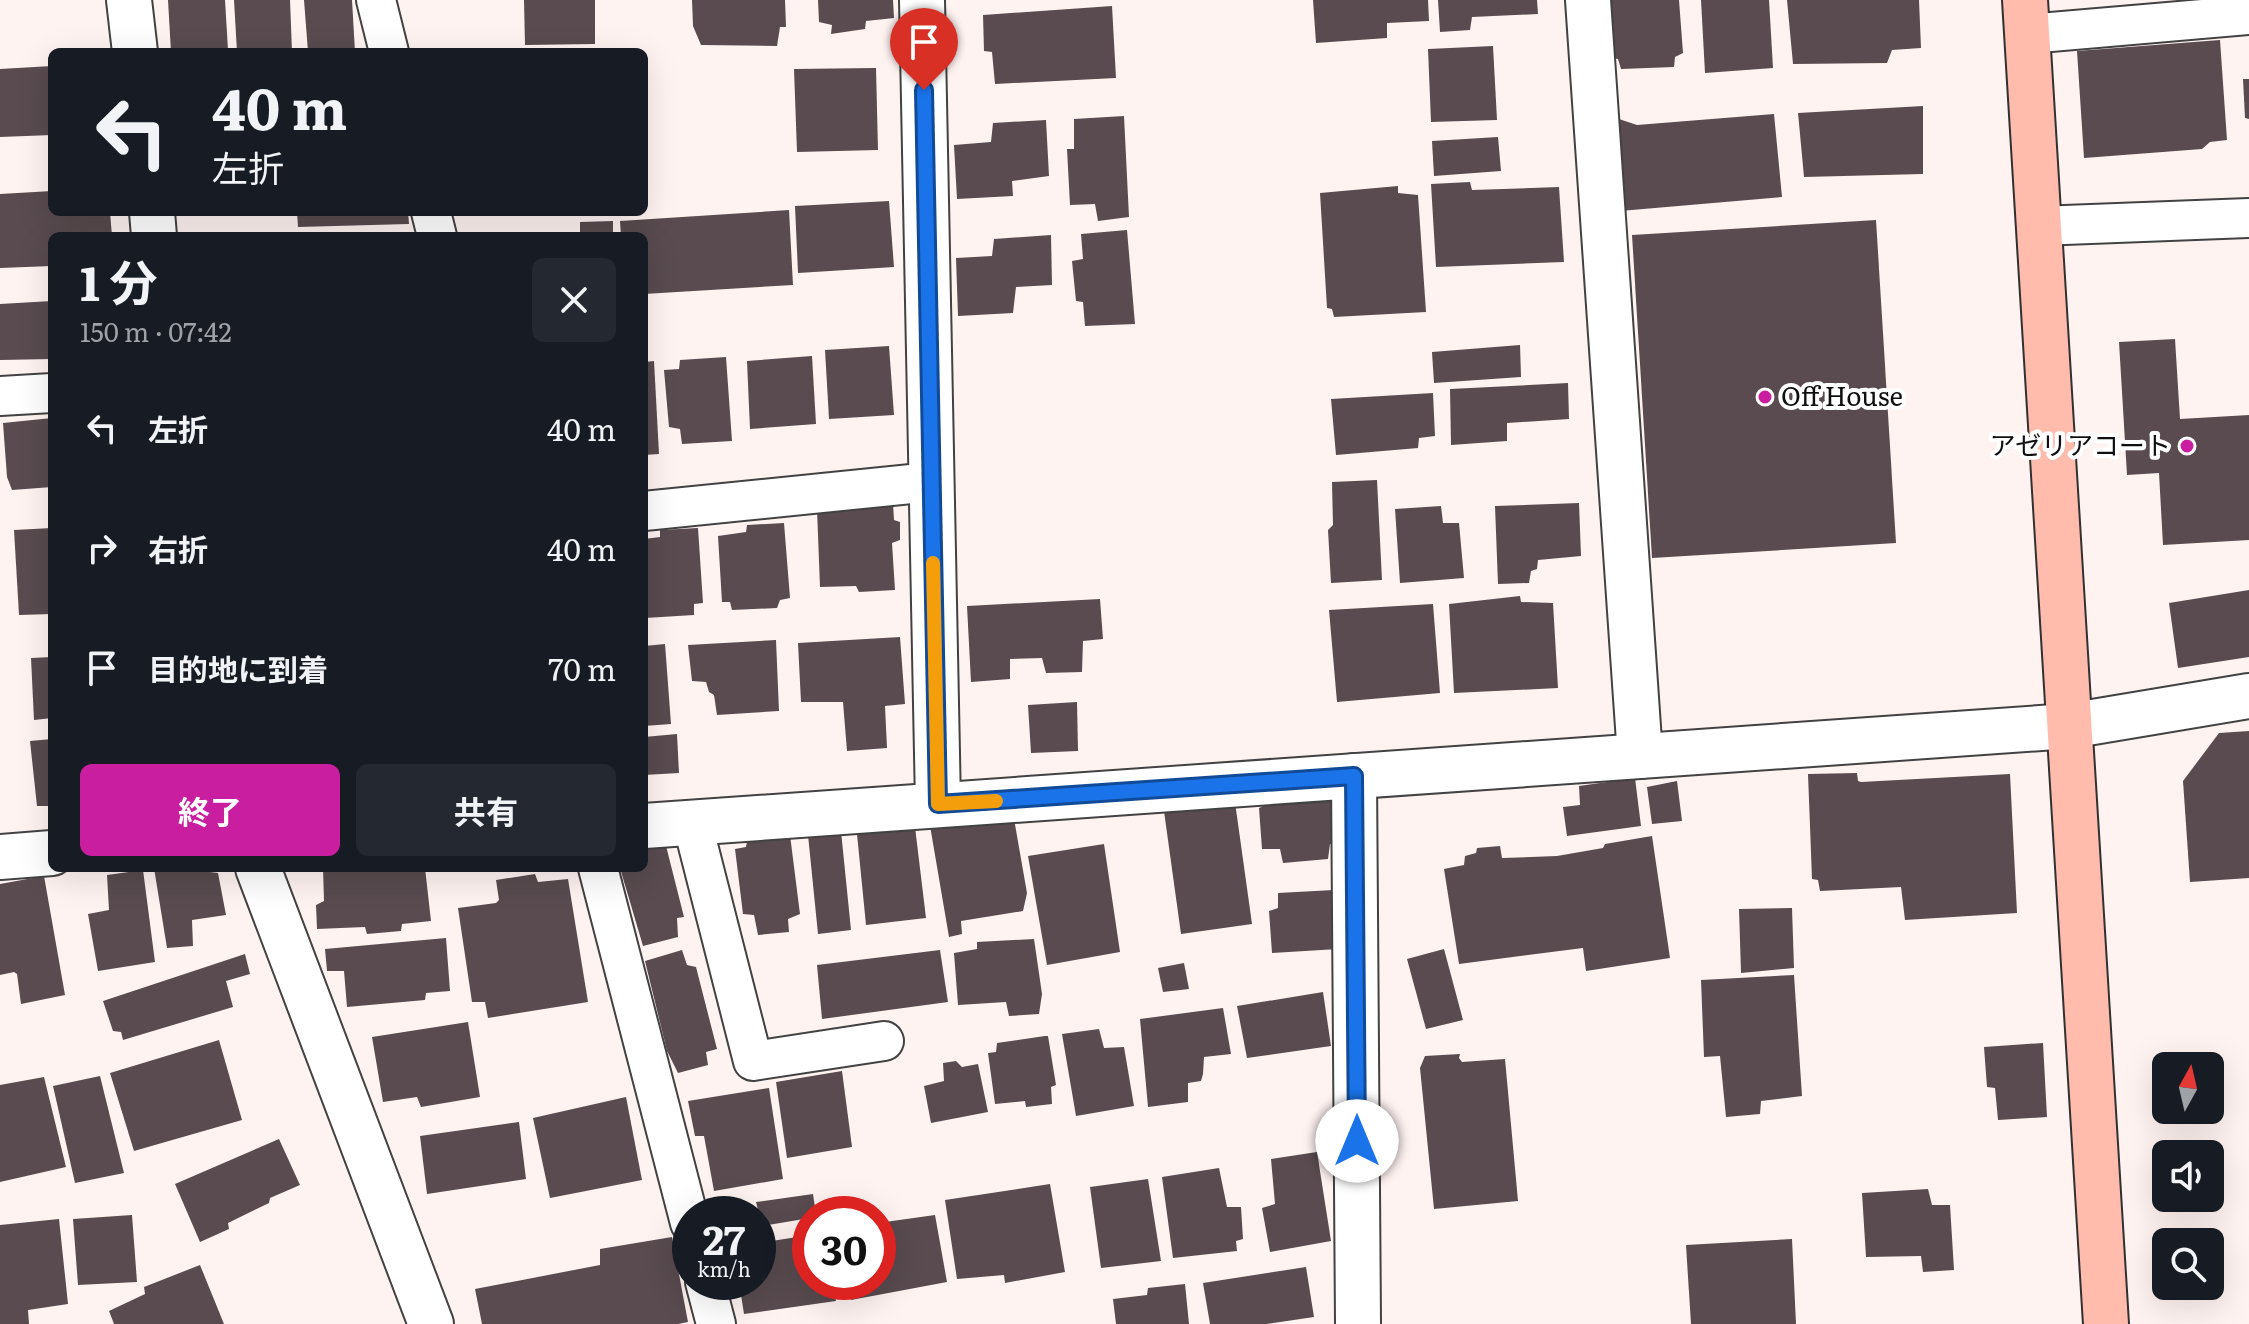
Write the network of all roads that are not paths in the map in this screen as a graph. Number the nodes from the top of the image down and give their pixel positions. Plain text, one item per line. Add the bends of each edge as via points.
1 (129, 0) edge
2 (376, 0) edge
3 (922, 0) edge
4 (1588, 0) edge
5 (2249, 15) edge
6 (2026, 17) edge
7 (135, 48) edge
8 (388, 48) edge
9 (2249, 218) edge
10 (2038, 226) junction
11 (48, 393) edge
12 (0, 396) edge
13 (931, 482) junction
14 (648, 511) edge
15 (2249, 696) edge
16 (2069, 726) junction
17 (1640, 756) junction
18 (1354, 776) junction
19 (938, 804) junction
20 (692, 822) junction
21 (648, 826) edge
22 (48, 853) edge
23 (0, 857) edge
24 (260, 872) edge
25 (599, 872) edge
26 (884, 1041) dead end
27 (683, 1196) edge
28 (710, 1300) edge
29 (431, 1324) edge
30 (716, 1324) edge
31 (1358, 1324) edge
32 (2106, 1324) edge

1 - 7 street
2 - 8 lane
3 - 13 street
4 - 17 street
5 - 6 lane
6 - 10 street
9 - 10 lane
10 - 16 street
11 - 12 lane
13 - 14 lane
13 - 19 street
15 - 16 street
16 - 17 street
16 - 32 street
17 - 18 street
18 - 19 street
18 - 31 street
19 - 20 street
20 - 21 street
20 - 26 lane via 753,1061
22 - 23 street
24 - 29 street
25 - 27 lane
28 - 30 lane

